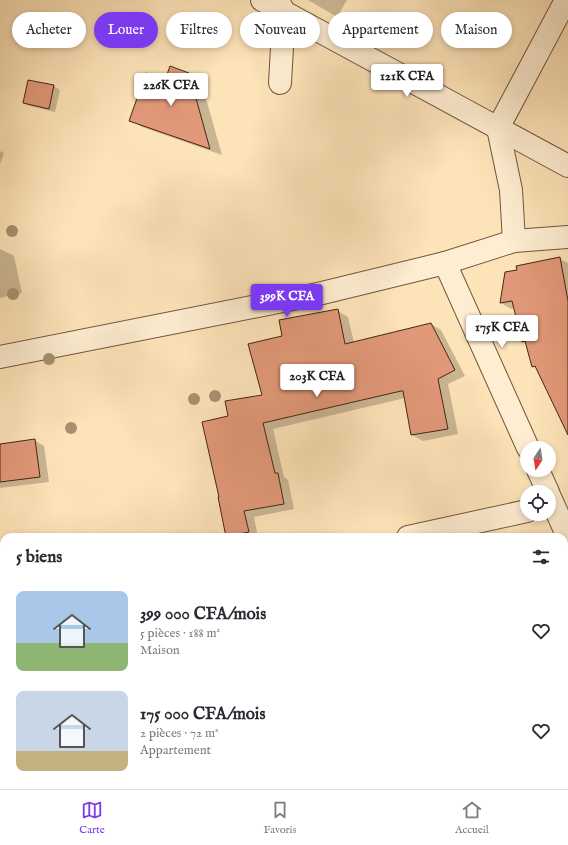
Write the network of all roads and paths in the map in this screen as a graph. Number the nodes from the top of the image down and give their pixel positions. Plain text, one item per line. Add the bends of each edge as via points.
1 (262, 0) edge
2 (566, 0) edge
3 (281, 6) edge
4 (280, 83) dead end
5 (498, 128) junction
6 (568, 166) edge
7 (568, 237) edge
8 (514, 241) junction
9 (445, 263) junction
10 (0, 357) edge
11 (525, 441) edge
12 (556, 505) edge
13 (520, 513) edge
14 (426, 533) edge
15 (566, 533) edge

1 - 3 street
2 - 5 street
3 - 4 street
3 - 5 street
5 - 6 street
5 - 8 street via 511,190
7 - 8 street
8 - 9 street
9 - 10 street via 318,294
9 - 11 street
12 - 15 street
13 - 14 street

